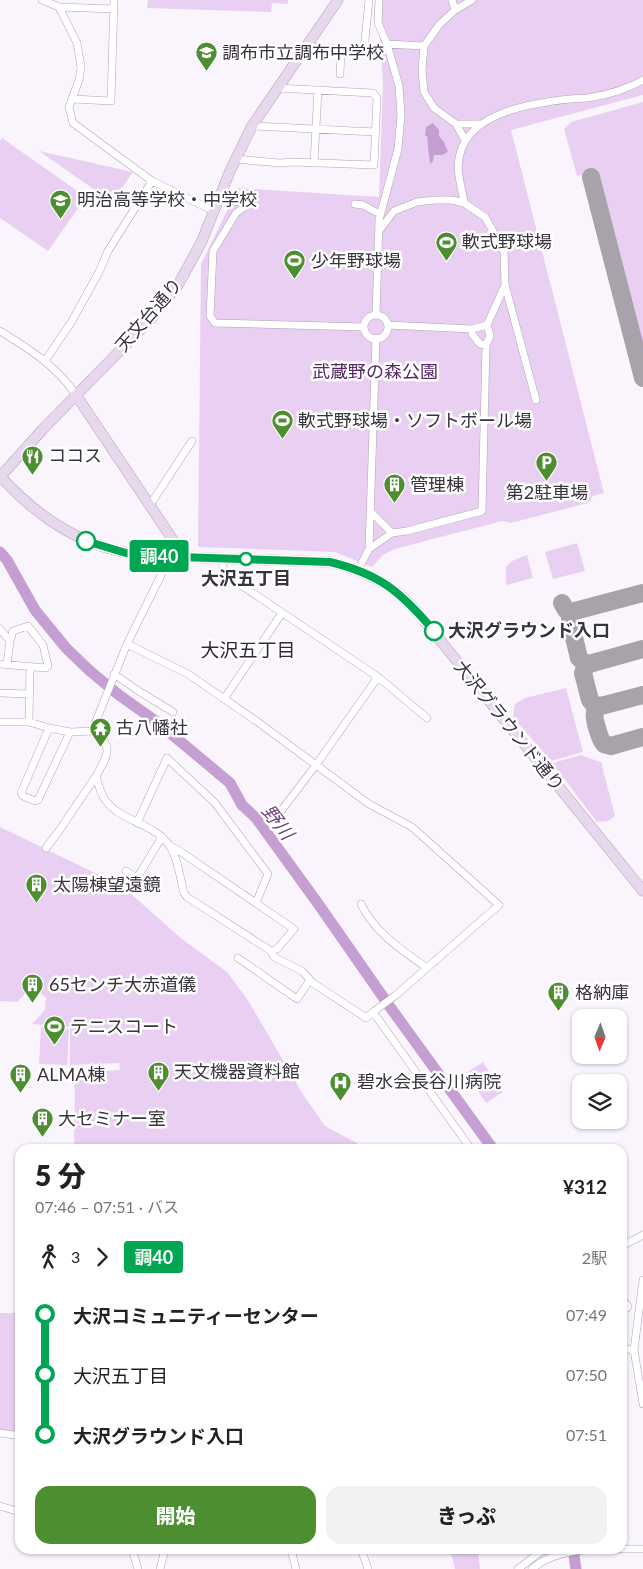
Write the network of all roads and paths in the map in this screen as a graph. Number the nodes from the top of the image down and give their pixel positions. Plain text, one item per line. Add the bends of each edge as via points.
1 (42, 0) edge
2 (114, 0) edge
3 (338, 0) edge
4 (369, 0) edge
5 (379, 0) edge
6 (452, 0) edge
7 (472, 0) edge
8 (55, 4) edge
9 (114, 9) junction
10 (455, 10) junction
11 (309, 44) junction
12 (387, 44) junction
13 (424, 46) junction
14 (340, 49) junction
15 (340, 74) dead end
16 (643, 80) edge
17 (277, 88) junction
18 (318, 90) junction
19 (73, 99) junction
20 (456, 124) junction
21 (481, 124) junction
22 (252, 126) junction
23 (316, 129) junction
24 (375, 132) junction
25 (464, 140) junction
26 (235, 159) junction
27 (314, 163) junction
28 (152, 181) junction
29 (220, 196) junction
30 (464, 203) junction
31 (354, 204) dead end
32 (384, 204) junction
33 (214, 210) junction
34 (394, 211) junction
35 (380, 214) junction
36 (379, 231) junction
37 (200, 245) junction
38 (213, 251) junction
39 (505, 285) junction
40 (376, 315) junction
41 (388, 325) junction
42 (487, 325) junction
43 (364, 327) junction
44 (472, 329) junction
45 (0, 331) edge
46 (376, 338) junction
47 (486, 345) junction
48 (45, 361) junction
49 (76, 395) junction
50 (536, 400) dead end
51 (192, 441) dead end
52 (0, 477) edge
53 (150, 505) junction
54 (371, 512) junction
55 (392, 533) junction
56 (368, 549) junction
57 (174, 556) junction
58 (222, 558) junction
59 (358, 570) junction
60 (282, 612) junction
61 (0, 629) edge
62 (10, 641) junction
63 (127, 644) junction
64 (3, 664) edge
65 (30, 667) junction
66 (114, 674) junction
67 (378, 677) junction
68 (0, 694) edge
69 (29, 694) junction
70 (224, 699) junction
71 (173, 712) dead end
72 (426, 718) dead end
73 (0, 722) edge
74 (29, 722) junction
75 (49, 728) junction
76 (94, 731) junction
77 (70, 732) junction
78 (316, 765) junction
79 (96, 776) junction
80 (137, 823) junction
81 (271, 824) dead end
82 (162, 837) junction
83 (170, 846) junction
84 (46, 848) dead end
85 (126, 871) dead end
86 (643, 891) edge
87 (256, 903) junction
88 (362, 904) dead end
89 (271, 951) junction
90 (238, 958) dead end
91 (427, 968) junction
92 (310, 980) junction
93 (374, 1012) junction
94 (467, 1144) edge
95 (643, 1235) edge
96 (627, 1243) edge
97 (643, 1280) edge
98 (641, 1310) edge
99 (627, 1349) edge
100 (634, 1350) junction
101 (643, 1404) edge
102 (0, 1433) edge
103 (15, 1435) edge
104 (0, 1506) edge
105 (15, 1510) edge
106 (643, 1549) edge
107 (627, 1550) edge
108 (134, 1554) edge
109 (164, 1554) edge
110 (292, 1554) edge
111 (363, 1554) edge
112 (535, 1554) edge
113 (562, 1554) edge
114 (556, 1555) joint
115 (139, 1569) edge
116 (160, 1569) edge
117 (296, 1569) edge
118 (368, 1569) edge
119 (518, 1569) edge
120 (532, 1569) edge

1 - 8 street
2 - 9 street
3 - 11 street, 天文台通り
4 - 14 street via 364,50
5 - 12 street via 378,23
6 - 10 street
7 - 10 street
8 - 9 street
8 - 19 street via 77,43 81,67
9 - 19 street via 111,101
10 - 13 street
11 - 14 street via 316,48
11 - 17 street, 天文台通り
12 - 13 street
12 - 32 street via 400,86 401,115 398,149
13 - 20 street via 424,92 434,108
14 - 15 street
16 - 21 street via 602,96 522,106
17 - 18 street
17 - 22 street, 天文台通り
18 - 23 street
18 - 24 street via 373,94 377,98
19 - 28 street via 69,107 73,123
20 - 21 street
20 - 25 street
21 - 25 street
22 - 23 street
22 - 26 street, 天文台通り
23 - 24 street
23 - 27 street
24 - 27 street via 374,166
25 - 30 street via 458,164
26 - 27 street
26 - 29 street, 天文台通り
28 - 33 street
28 - 48 street via 108,251 72,321
29 - 33 street, 天文台通り
29 - 38 street via 233,202 242,201 243,208 236,213
30 - 34 street via 452,200 417,202
30 - 39 street via 485,217 499,240 504,251
31 - 35 street
32 - 34 street
32 - 35 street
33 - 37 street, 天文台通り
34 - 36 street
35 - 36 street
36 - 40 street
37 - 38 street
37 - 49 street, 天文台通り via 182,279 161,307
38 - 43 street via 210,316 216,323
39 - 42 street
39 - 50 street
40 - 41 street via 384,318
40 - 43 street via 366,320
41 - 44 street
41 - 46 street via 383,336
42 - 44 street
42 - 47 street via 490,336
43 - 46 street via 366,334
44 - 47 street via 480,344
45 - 48 street
46 - 54 street
47 - 55 street via 482,511
48 - 49 street
49 - 52 street, 天文台通り
49 - 53 street
51 - 53 street
52 - 57 street, 大沢グラウンド通り via 55,525 83,540 126,553
53 - 57 street via 177,546
54 - 55 street
54 - 56 street
55 - 56 street
56 - 59 street
57 - 58 street, 大沢グラウンド通り
57 - 63 street
58 - 59 street, 大沢グラウンド通り via 330,562
58 - 60 street via 229,577
59 - 86 street, 大沢グラウンド通り via 378,578 414,608
60 - 67 street
60 - 70 street
61 - 62 street
62 - 64 street
62 - 65 street via 14,631 28,626 43,645 48,666
63 - 66 street
63 - 70 street via 188,674
64 - 65 street
65 - 69 street
66 - 71 street
66 - 76 street
67 - 72 street
67 - 78 street
68 - 69 street
69 - 74 street
70 - 78 street
73 - 74 street
74 - 75 street
75 - 77 street
75 - 77 street via 21,793 35,801
76 - 77 street
76 - 79 street via 108,746
78 - 81 street
78 - 91 street via 368,804 412,827 499,905
79 - 80 street via 108,804
79 - 84 street
80 - 82 street
80 - 87 street via 167,758 215,804 268,874
82 - 83 street
82 - 85 street via 137,878
83 - 87 street
83 - 89 street via 184,893
87 - 89 street via 294,929 277,949
88 - 91 street via 365,912 400,950
89 - 92 street via 274,957 302,971
90 - 92 street via 298,999
91 - 93 street
92 - 93 street via 366,1018
93 - 94 street
95 - 96 street
97 - 98 street
98 - 100 street
99 - 100 street
100 - 101 street
102 - 103 street
104 - 105 street
106 - 107 street
108 - 115 street
109 - 116 street
110 - 117 street
111 - 118 street
112 - 119 street
113 - 114 street
114 - 120 street

